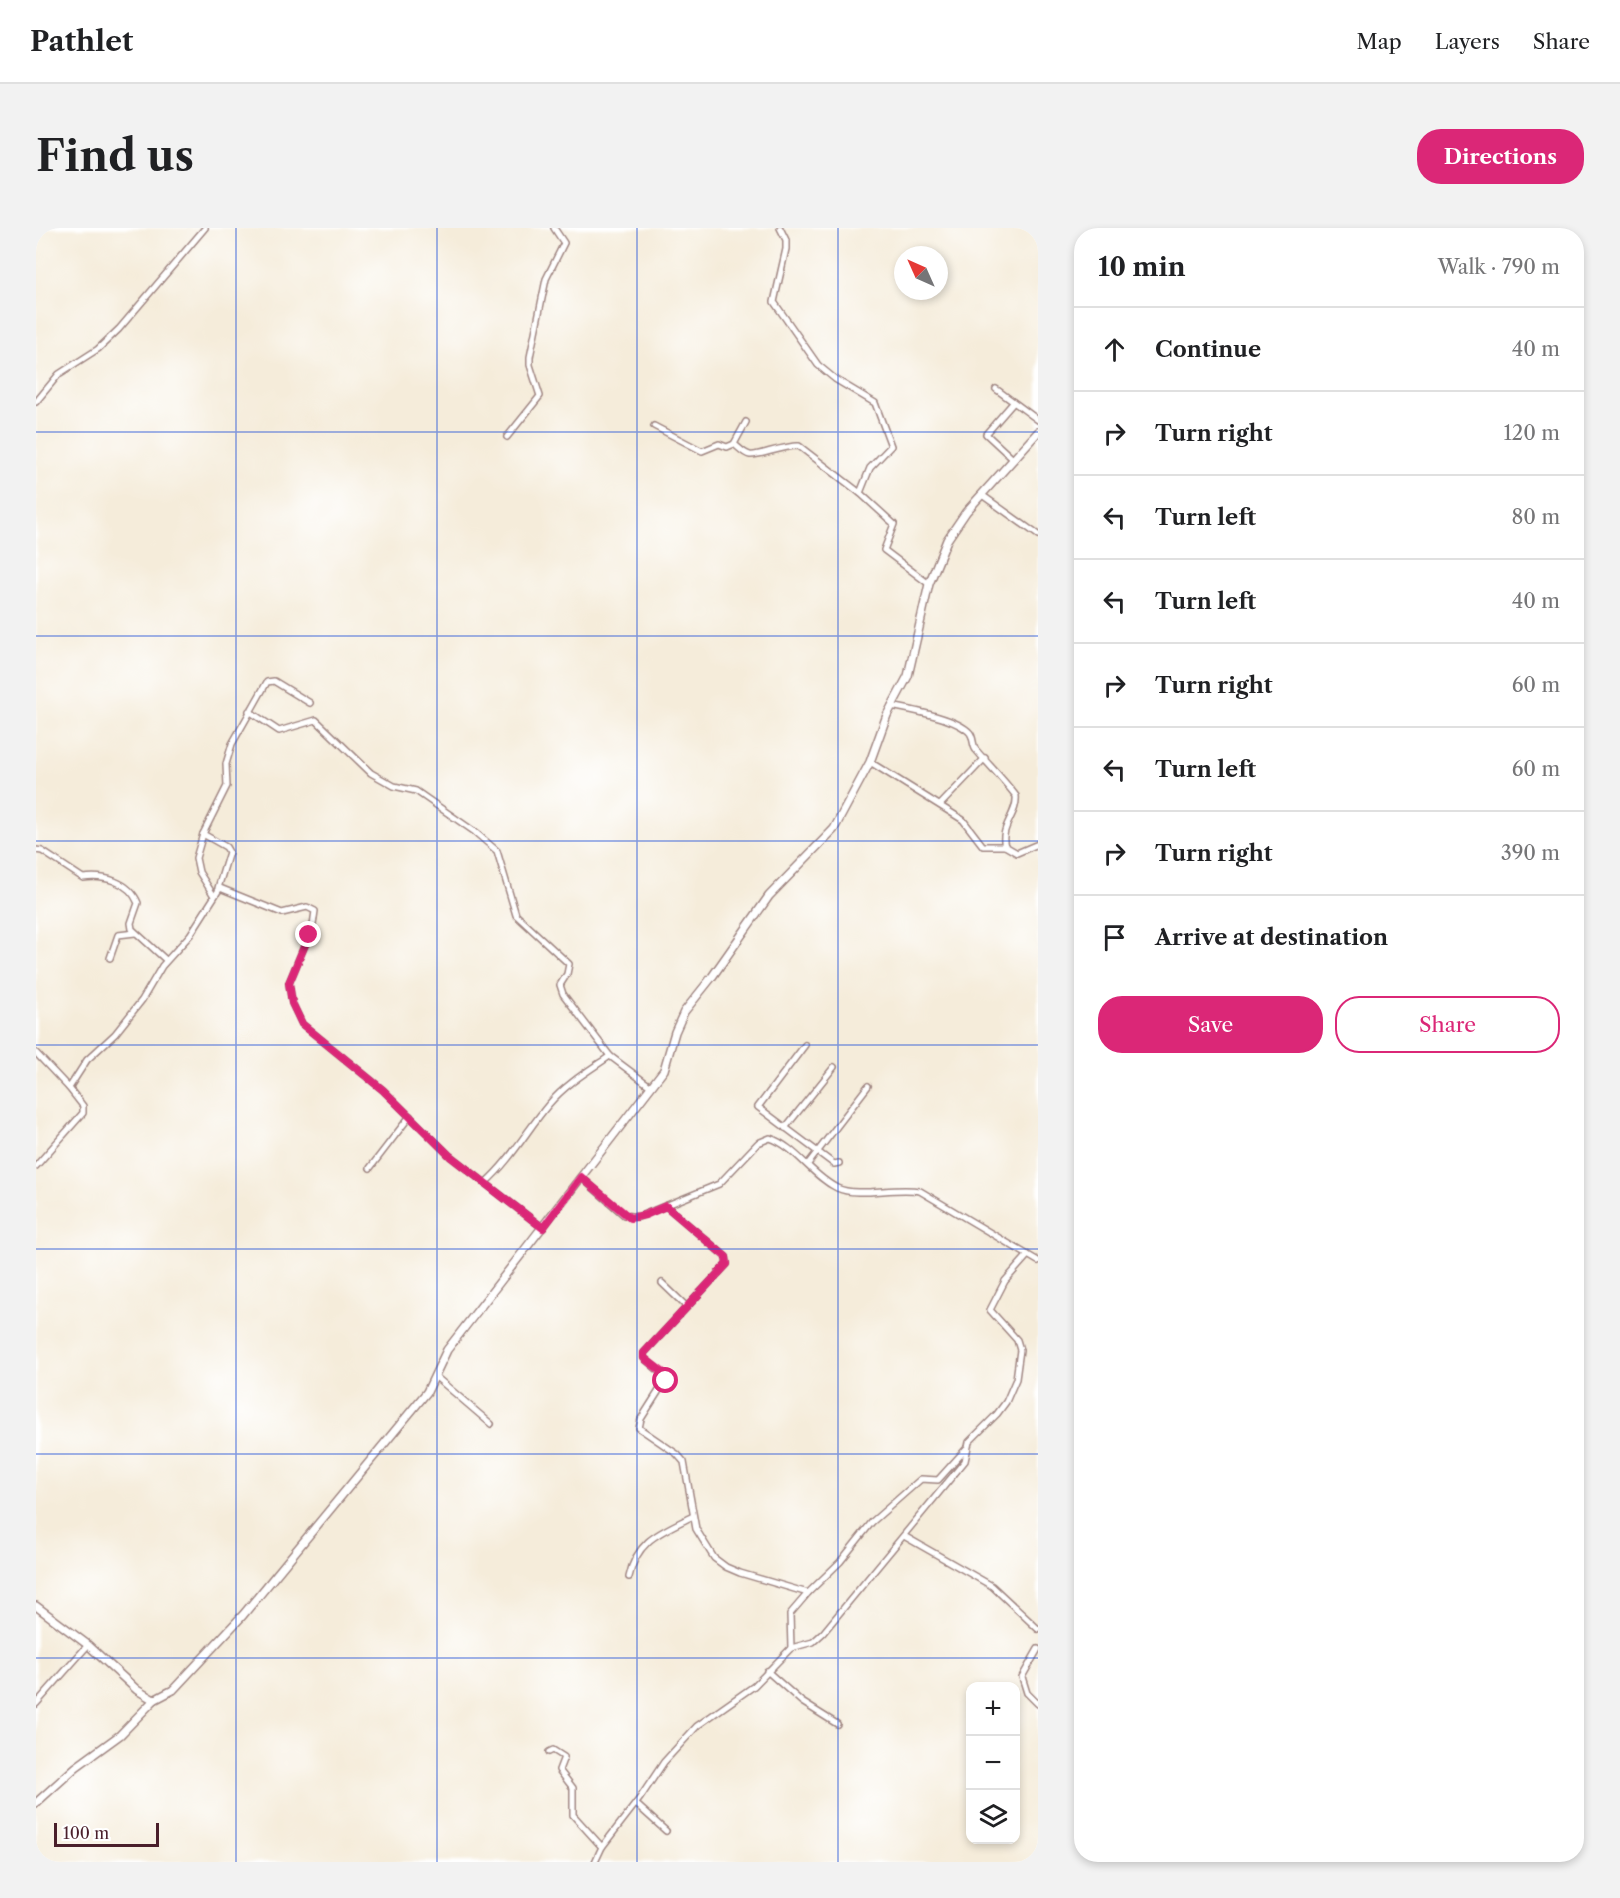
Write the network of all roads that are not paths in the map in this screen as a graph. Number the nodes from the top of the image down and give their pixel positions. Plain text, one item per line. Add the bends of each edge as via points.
1 (205, 228) edge
2 (554, 228) edge
3 (780, 228) edge
4 (996, 389) dead end
5 (36, 402) edge
6 (1012, 403) junction
7 (1038, 420) edge
8 (746, 422) dead end
9 (654, 426) dead end
10 (1038, 432) edge
11 (507, 437) dead end
12 (734, 444) junction
13 (1014, 460) junction
14 (860, 493) junction
15 (982, 495) junction
16 (1038, 535) edge
17 (929, 584) junction
18 (310, 703) dead end
19 (891, 706) junction
20 (249, 711) junction
21 (985, 758) junction
22 (870, 762) junction
23 (940, 805) junction
24 (203, 834) junction
25 (1038, 844) edge
26 (1005, 846) junction
27 (36, 850) edge
28 (218, 888) junction
29 (214, 896) junction
30 (135, 933) junction
31 (110, 958) dead end
32 (166, 960) junction
33 (806, 1045) dead end
34 (36, 1053) edge
35 (610, 1056) junction
36 (834, 1066) dead end
37 (650, 1086) junction
38 (868, 1086) dead end
39 (69, 1088) junction
40 (410, 1116) junction
41 (786, 1128) junction
42 (818, 1153) junction
43 (839, 1163) dead end
44 (808, 1164) junction
45 (36, 1166) edge
46 (370, 1168) dead end
47 (581, 1177) junction
48 (485, 1183) junction
49 (666, 1206) junction
50 (543, 1228) junction
51 (1028, 1255) junction
52 (1038, 1261) edge
53 (662, 1283) dead end
54 (687, 1307) junction
55 (436, 1377) junction
56 (491, 1424) dead end
57 (966, 1449) junction
58 (693, 1515) junction
59 (904, 1536) junction
60 (629, 1577) dead end
61 (808, 1593) junction
62 (36, 1606) edge
63 (1038, 1629) edge
64 (88, 1645) junction
65 (791, 1647) junction
66 (1038, 1649) edge
67 (767, 1671) junction
68 (154, 1700) junction
69 (36, 1704) edge
70 (1038, 1704) edge
71 (837, 1724) dead end
72 (549, 1752) dead end
73 (36, 1803) edge
74 (636, 1804) junction
75 (666, 1831) dead end
76 (602, 1847) junction
77 (595, 1862) edge

1 - 5 street via 119,329 98,350 59,374
2 - 11 street via 564,243 546,279 530,357 540,396
3 - 14 street via 786,249 773,297 776,307 825,372 875,403 891,440 891,446 870,468
4 - 6 street
6 - 7 street
6 - 13 street via 986,434
8 - 12 street
9 - 12 street via 702,451 719,444
10 - 13 street
12 - 14 street via 754,456 773,448 799,446
13 - 15 street
14 - 17 street via 894,524 883,546 887,554
15 - 16 street
15 - 17 street via 951,531
17 - 19 street via 910,670
18 - 20 street via 270,681
19 - 21 street via 919,711 965,730 972,736 976,751
19 - 22 street
20 - 24 street via 228,757 227,786
20 - 35 street via 279,731 316,720 371,773 394,786 416,791 497,851 516,915 569,964 561,990
21 - 23 street
21 - 26 street via 1016,796 1004,834
22 - 23 street
22 - 37 street via 830,835 769,896 684,1012 666,1067
23 - 26 street via 963,820 983,846
24 - 28 street via 229,852
24 - 29 street via 196,862
25 - 26 street via 1017,853
27 - 30 street via 83,878 101,876 132,893 138,903 131,923
28 - 29 street
28 - 40 street via 282,913 308,907 315,911 289,983 296,1015 310,1032 356,1066
29 - 32 street via 190,935
30 - 31 street via 118,935
30 - 32 street
32 - 39 street via 136,1008 87,1060
33 - 41 street via 758,1105
34 - 39 street
35 - 37 street
35 - 48 street via 559,1093 513,1154
36 - 41 street
37 - 47 street
38 - 42 street
39 - 45 street via 83,1106 83,1113
40 - 46 street
40 - 48 street via 450,1156
41 - 42 street
42 - 43 street via 834,1164
42 - 44 street
44 - 49 street via 777,1141 765,1138 719,1184
44 - 51 street via 836,1188 904,1188 928,1194
47 - 49 street via 630,1218
47 - 50 street
48 - 50 street
49 - 54 street via 728,1260
50 - 55 street via 447,1350
51 - 52 street
51 - 57 street via 1005,1281 990,1310 1017,1340 1020,1350 1016,1379 1006,1402
53 - 54 street
54 - 58 street via 644,1353 644,1358 667,1377 639,1425 641,1431 681,1457
55 - 56 street
55 - 68 street via 243,1616 173,1690
57 - 59 street via 965,1461
57 - 61 street via 938,1480 921,1479 872,1522 840,1562
58 - 60 street via 648,1541 632,1562
58 - 61 street via 705,1545 726,1567
59 - 63 street via 992,1586
59 - 65 street via 823,1633 813,1642
61 - 65 street via 790,1614
62 - 64 street
64 - 68 street via 137,1690
64 - 69 street
65 - 67 street
66 - 70 street via 1022,1677
67 - 71 street via 802,1702
67 - 74 street via 754,1686 696,1726 664,1762
68 - 73 street via 120,1735
72 - 76 street via 553,1749 564,1757 559,1770 573,1788 573,1815
74 - 75 street
74 - 76 street
76 - 77 street

